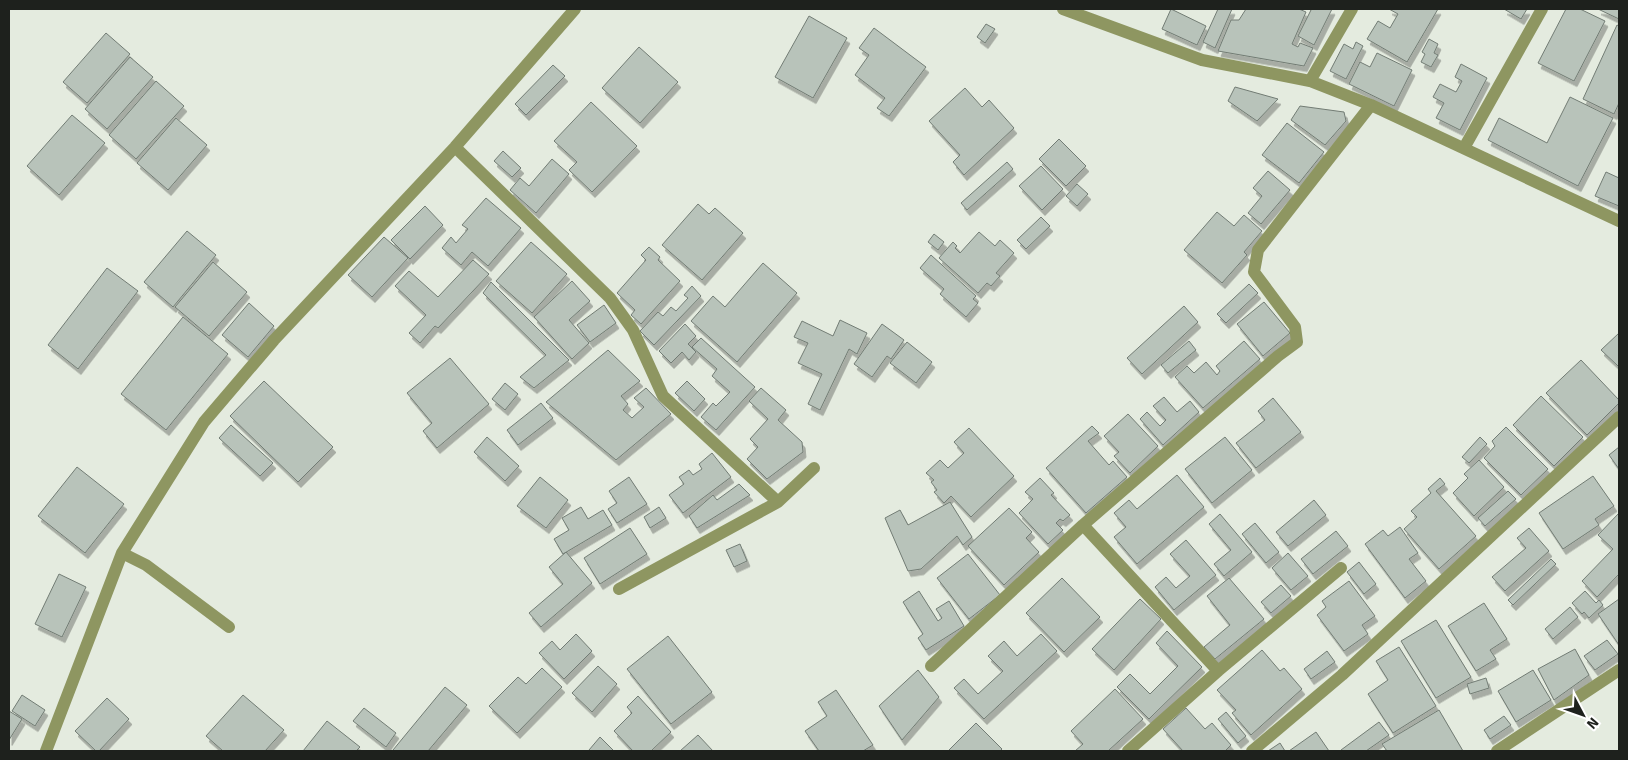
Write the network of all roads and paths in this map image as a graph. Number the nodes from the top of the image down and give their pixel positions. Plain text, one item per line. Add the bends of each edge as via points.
1 (575, 9) edge
2 (1063, 9) edge
3 (1352, 9) edge
4 (1542, 9) edge
5 (1310, 81) junction
6 (1371, 105) junction
7 (455, 148) junction
8 (1464, 148) junction
9 (1619, 221) edge
10 (1619, 417) edge
11 (814, 468) dead end
12 (778, 502) junction
13 (1083, 526) junction
14 (122, 553) junction
15 (1341, 568) dead end
16 (619, 589) dead end
17 (229, 627) dead end
18 (930, 666) dead end
19 (1619, 670) edge
20 (1218, 671) junction
21 (46, 751) edge
22 (1128, 751) edge
23 (1252, 751) edge
24 (1497, 751) edge

1 - 7 street
2 - 5 street via 1202,60
3 - 5 street
4 - 8 street
5 - 6 street
6 - 8 street
6 - 13 street via 1258,250 1254,272 1295,327 1297,342
7 - 12 street via 610,298 633,330 663,396
7 - 14 street via 274,340 204,422
8 - 9 street
10 - 23 street via 1342,675
11 - 12 street
12 - 16 street
13 - 18 street
13 - 20 street
14 - 17 street via 146,565
14 - 21 street
15 - 20 street
19 - 24 street
20 - 22 street

